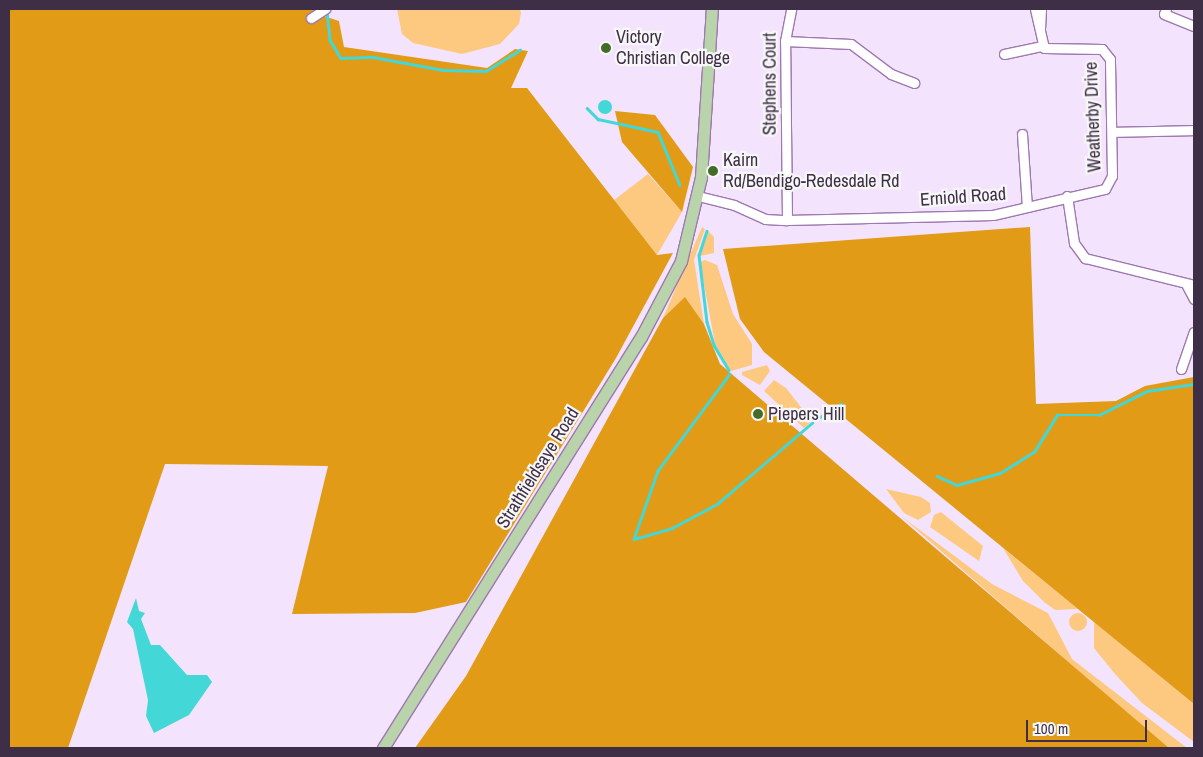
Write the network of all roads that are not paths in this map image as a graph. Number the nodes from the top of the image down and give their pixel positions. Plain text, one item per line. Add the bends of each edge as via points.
1 (325, 9) edge
2 (704, 9) edge
3 (712, 9) edge
4 (791, 9) edge
5 (1035, 9) edge
6 (1041, 9) edge
7 (1166, 9) edge
8 (311, 18) dead end
9 (1194, 26) edge
10 (1040, 30) junction
11 (785, 41) junction
12 (1042, 46) junction
13 (1002, 54) dead end
14 (914, 83) dead end
15 (706, 112) junction
16 (1194, 130) edge
17 (1113, 132) junction
18 (1022, 134) dead end
19 (1110, 186) joint
20 (698, 196) junction
21 (1067, 196) junction
22 (1027, 207) junction
23 (787, 220) junction
24 (1191, 286) edge
25 (1194, 299) edge
26 (1194, 332) edge
27 (1181, 370) dead end
28 (383, 748) edge

1 - 8 street
2 - 15 main road
3 - 15 main road
4 - 11 street, Stephens Court
5 - 10 street
6 - 10 street
7 - 9 street via 1164,14
10 - 12 street
11 - 14 street via 851,44 891,74
11 - 23 street, Stephens Court
12 - 13 street, Weatherby Drive
12 - 17 street, Weatherby Drive via 1102,49 1108,54
15 - 20 main road, Strathfieldsaye Road
16 - 17 street
17 - 19 street, Weatherby Drive
18 - 22 street
19 - 21 street, Erniold Road
20 - 23 street, Erniold Road via 734,205 765,220
20 - 28 main road, Strathfieldsaye Road via 687,246 659,306
21 - 22 street, Erniold Road
21 - 24 street via 1074,243 1085,258
22 - 23 street, Erniold Road via 986,215
24 - 25 street
26 - 27 street

